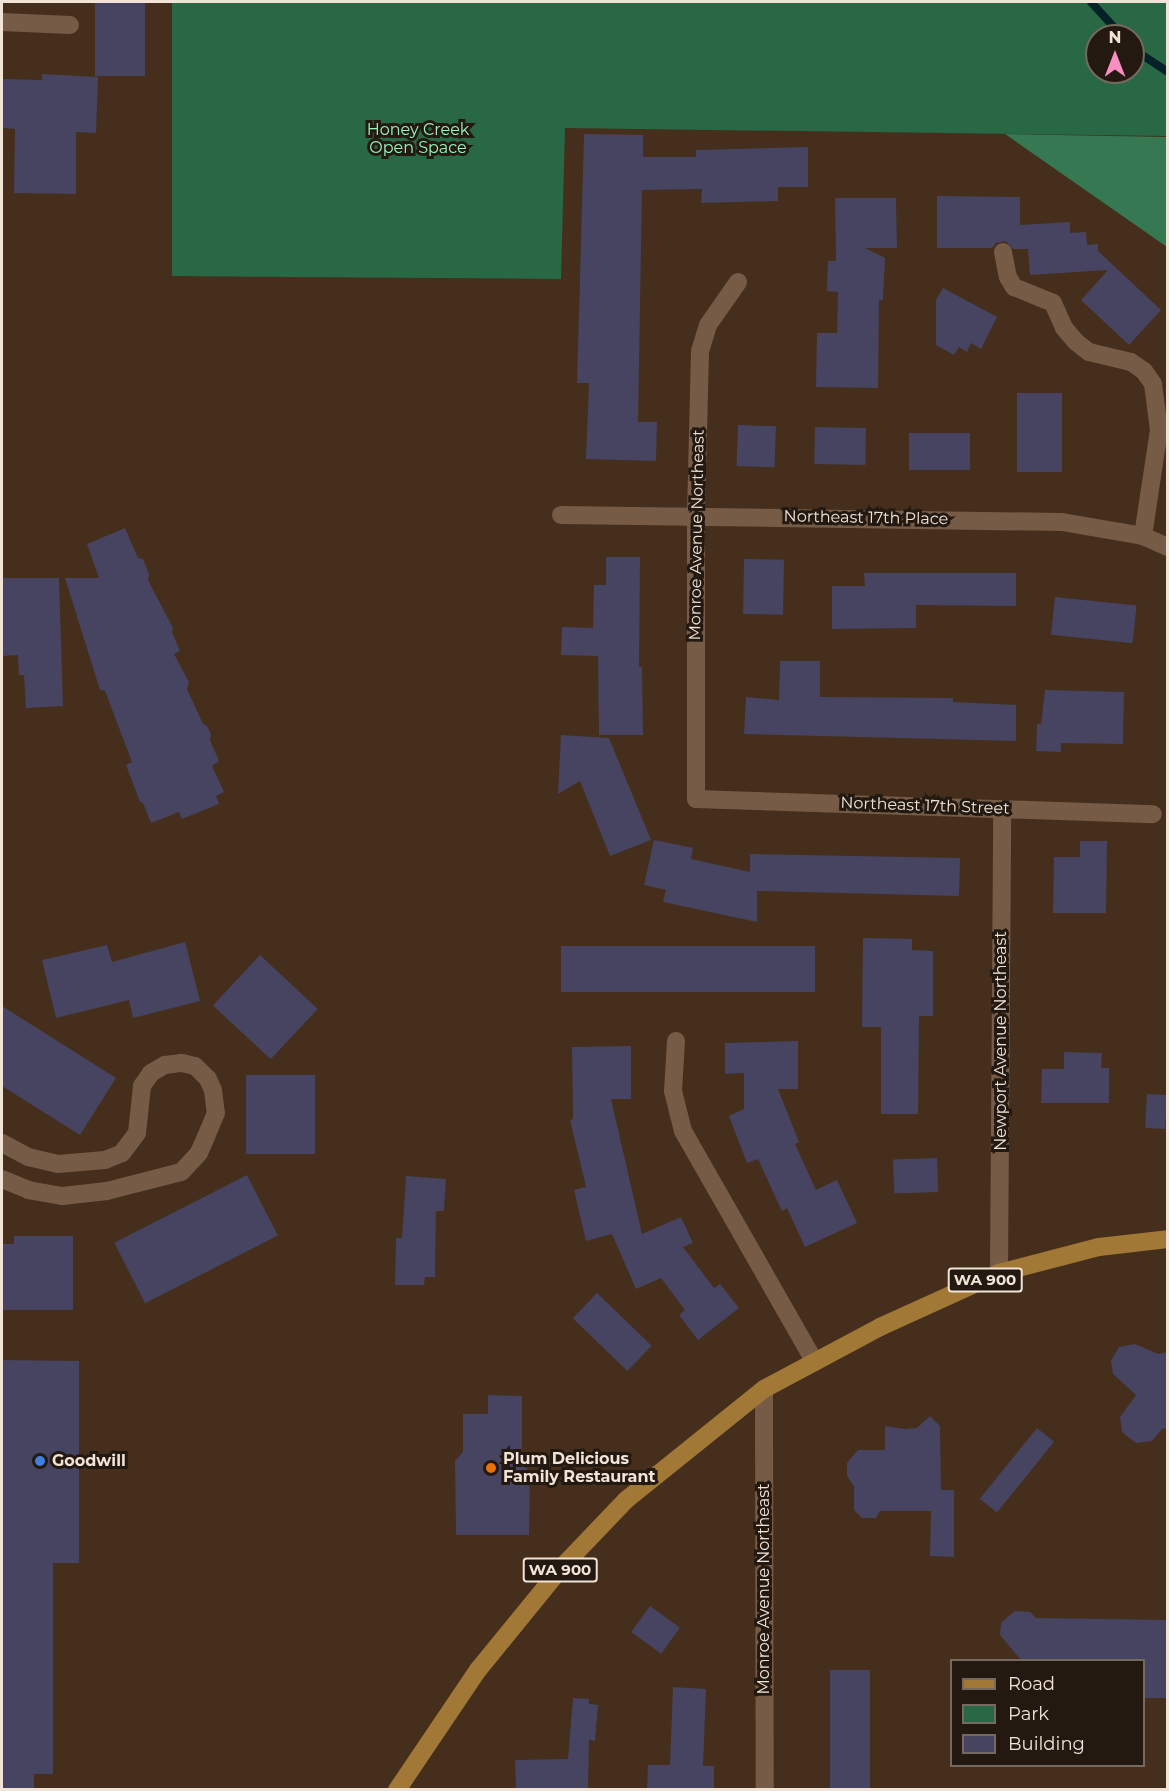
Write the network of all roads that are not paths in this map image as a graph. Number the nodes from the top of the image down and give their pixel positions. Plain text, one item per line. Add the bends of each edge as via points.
1 (2, 22) edge
2 (70, 25) dead end
3 (1003, 252) dead end
4 (738, 282) dead end
5 (561, 515) dead end
6 (696, 515) junction
7 (1143, 536) junction
8 (1167, 547) edge
9 (696, 798) joint
10 (1002, 809) junction
11 (1153, 814) dead end
12 (676, 1041) dead end
13 (2, 1143) edge
14 (2, 1179) edge
15 (1167, 1239) edge
16 (999, 1273) junction
17 (815, 1362) junction
18 (764, 1389) junction
19 (397, 1790) edge
20 (765, 1790) edge

1 - 2 street
3 - 7 street via 1014,287 1053,303 1064,328 1076,342 1089,352 1131,362 1153,384 1160,430
4 - 6 street, Monroe Avenue Northeast via 708,325 700,351
5 - 6 street, Northeast 17th Place
6 - 7 street, Northeast 17th Place via 1062,522
6 - 9 street, Monroe Avenue Northeast
7 - 8 street, Northeast 17th Place
9 - 10 street, Northeast 17th Street
10 - 11 street, Northeast 17th Street
10 - 16 street, Newport Avenue Northeast
12 - 17 street via 673,1091 683,1131
13 - 14 street via 28,1157 58,1164 105,1160 122,1153 137,1133 142,1086 151,1073 165,1065 195,1066 213,1090 216,1113 198,1153 181,1172 107,1191 63,1196 28,1190
15 - 16 main road, WA 900 via 1099,1247
16 - 17 main road, WA 900
17 - 18 main road, WA 900
18 - 19 main road, WA 900 via 626,1500 562,1567 478,1670
18 - 20 street, Monroe Avenue Northeast

